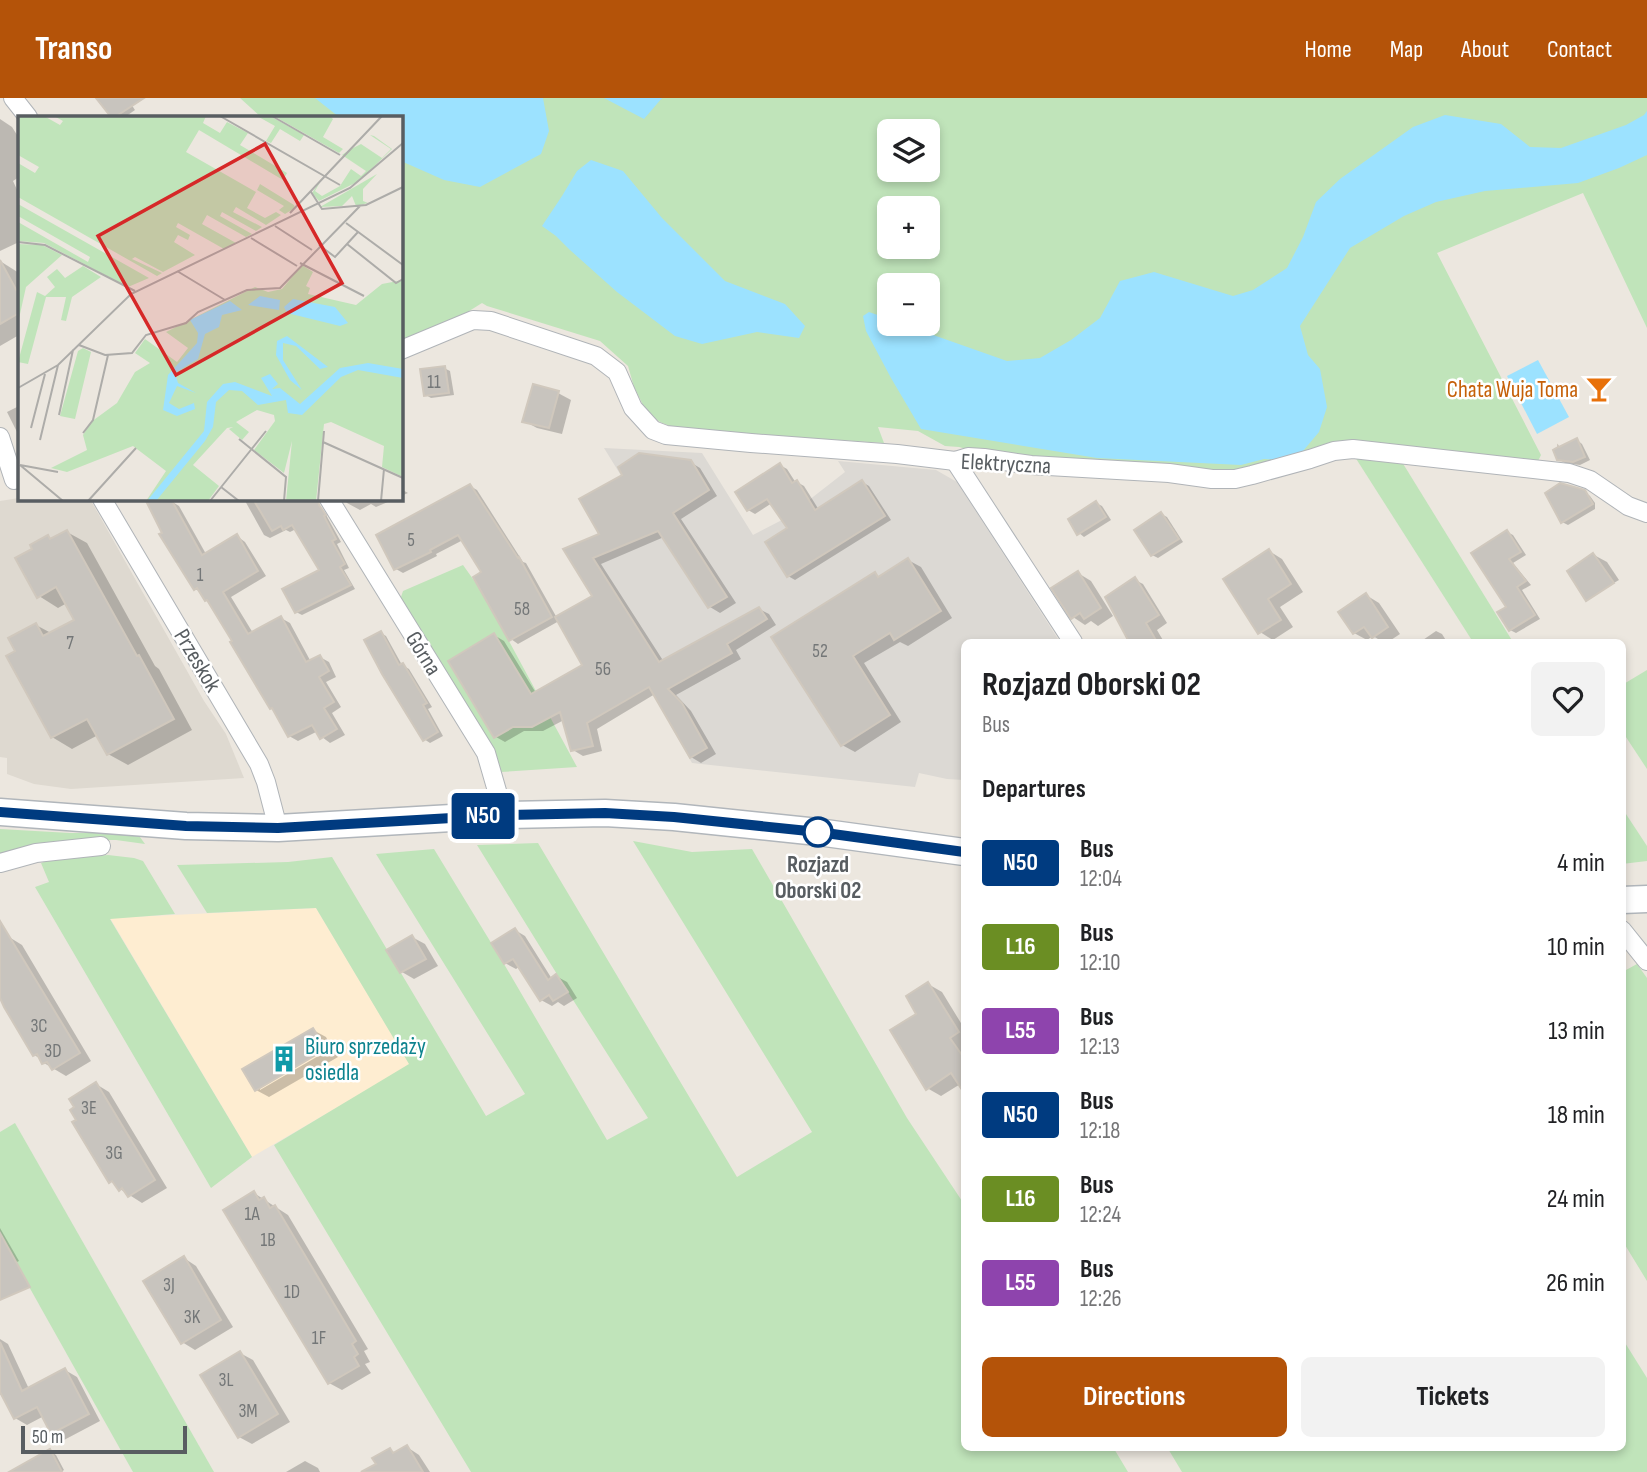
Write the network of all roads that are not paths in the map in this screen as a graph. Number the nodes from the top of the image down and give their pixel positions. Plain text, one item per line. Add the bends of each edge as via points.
1 (13, 98) edge
2 (27, 116) edge
3 (402, 349) edge
4 (0, 437) edge
5 (956, 461) junction
6 (11, 480) edge
7 (103, 500) edge
8 (330, 500) edge
9 (1647, 513) edge
10 (1071, 639) edge
11 (0, 812) edge
12 (504, 815) junction
13 (278, 828) junction
14 (101, 846) dead end
15 (961, 852) edge
16 (0, 863) edge
17 (1647, 899) edge
18 (1626, 900) edge
19 (1626, 935) edge
20 (1647, 961) edge

1 - 2 street
3 - 5 street, Elektryczna via 472,320 491,321 596,356 617,372 633,408 653,430 666,435
4 - 6 street
5 - 9 street, Elektryczna via 968,457 1212,479 1235,478 1353,449 1569,473
5 - 10 street
7 - 13 street, Przeskok via 259,764
8 - 12 street, Górna via 486,753
11 - 13 main road
12 - 13 main road
12 - 15 main road via 674,817
14 - 16 street via 36,853
17 - 18 main road
19 - 20 street

